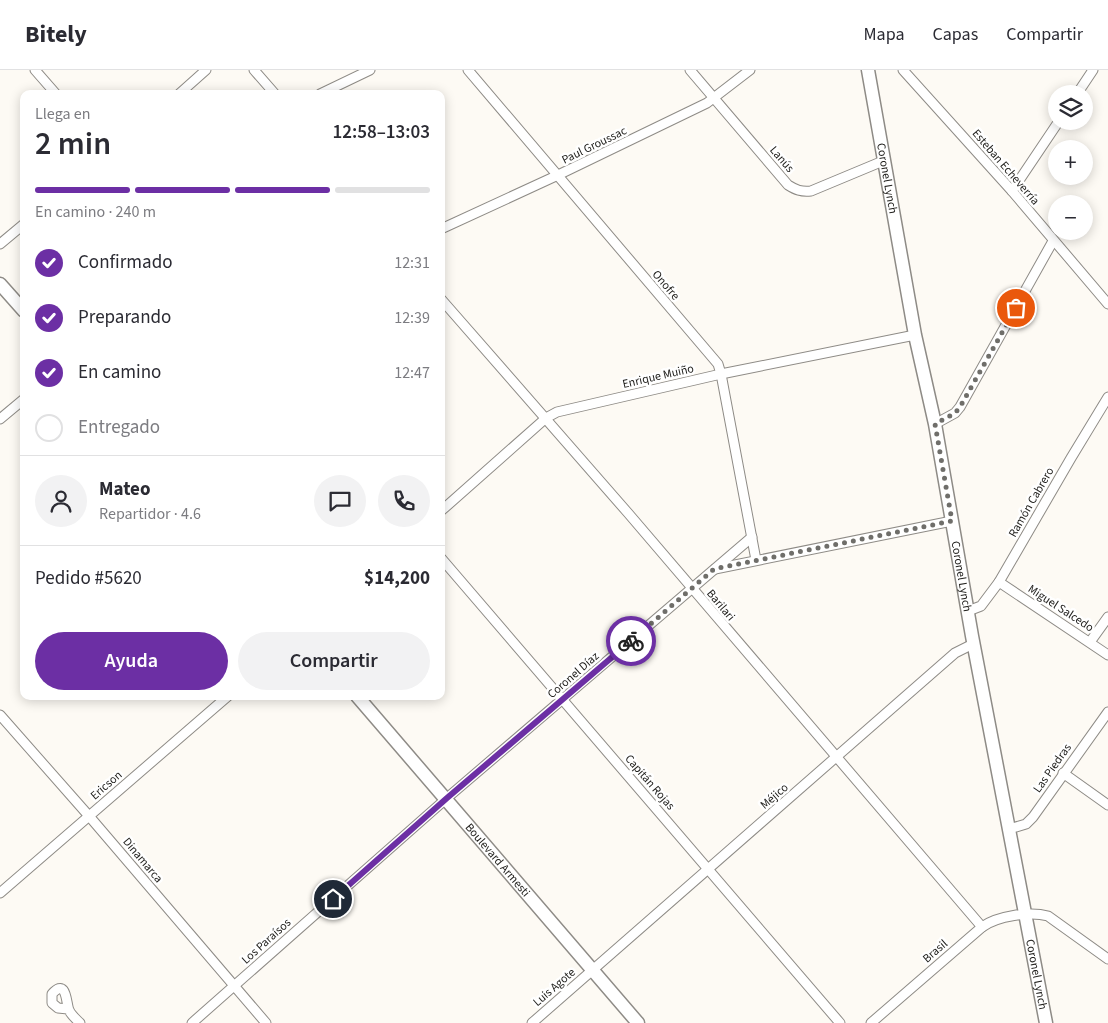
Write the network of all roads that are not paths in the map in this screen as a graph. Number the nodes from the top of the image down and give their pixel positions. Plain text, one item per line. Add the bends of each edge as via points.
1 (35, 70) edge
2 (206, 70) edge
3 (254, 70) edge
4 (370, 70) edge
5 (468, 70) edge
6 (690, 70) edge
7 (750, 70) edge
8 (868, 70) edge
9 (903, 70) edge
10 (1093, 70) edge
11 (1083, 85) edge
12 (52, 90) edge
13 (184, 90) edge
14 (272, 90) edge
15 (328, 90) edge
16 (714, 98) junction
17 (1053, 130) edge
18 (883, 162) junction
19 (556, 176) junction
20 (1012, 191) junction
21 (20, 227) edge
22 (445, 227) edge
23 (1053, 241) junction
24 (0, 244) edge
25 (0, 284) edge
26 (445, 304) edge
27 (1108, 304) edge
28 (20, 306) edge
29 (915, 335) junction
30 (721, 374) junction
31 (1108, 397) edge
32 (20, 402) edge
33 (546, 418) junction
34 (0, 419) edge
35 (935, 424) junction
36 (445, 507) edge
37 (952, 521) junction
38 (752, 537) junction
39 (756, 560) junction
40 (445, 563) edge
41 (714, 569) junction
42 (999, 582) junction
43 (691, 589) junction
44 (968, 611) junction
45 (1108, 617) edge
46 (1090, 642) junction
47 (973, 644) junction
48 (1108, 656) edge
49 (223, 700) edge
50 (361, 700) edge
51 (562, 700) junction
52 (1108, 712) edge
53 (0, 715) edge
54 (836, 758) junction
55 (1063, 773) junction
56 (447, 798) junction
57 (1108, 806) edge
58 (90, 816) junction
59 (1009, 829) junction
60 (709, 869) junction
61 (0, 893) edge
62 (1024, 914) junction
63 (982, 927) junction
64 (1108, 959) edge
65 (593, 970) junction
66 (234, 986) junction
67 (68, 1009) dead end
68 (80, 1023) edge
69 (192, 1023) edge
70 (266, 1023) edge
71 (532, 1023) edge
72 (638, 1023) edge
73 (840, 1023) edge
74 (871, 1023) edge
75 (1046, 1023) edge

1 - 12 street
2 - 13 street
3 - 14 street
4 - 15 street
5 - 19 street, Onofre
6 - 16 street, Lanús
7 - 16 street, Paul Groussac
8 - 18 street, Coronel Lynch
9 - 20 street, Esteban Echeverría
10 - 11 street
16 - 18 street, Lanús via 795,190 810,191
16 - 19 street, Paul Groussac
17 - 20 street
18 - 29 street, Coronel Lynch
19 - 22 street, Paul Groussac
19 - 30 street, Onofre via 713,358
20 - 23 street, Esteban Echeverría
21 - 24 street
23 - 27 street, Esteban Echeverría
23 - 35 street via 960,407
25 - 28 street
26 - 33 street, Barilari
29 - 30 street, Enrique Muiño
29 - 35 street, Coronel Lynch
30 - 33 street, Enrique Muiño via 568,409
30 - 38 street, Onofre
31 - 42 street, Ramón Cabrero
32 - 34 street
33 - 36 street, Enrique Muiño
33 - 43 street, Barilari
35 - 37 street, Coronel Lynch
37 - 39 street, Coronel Díaz
37 - 44 street, Coronel Lynch
38 - 39 street, Onofre
38 - 41 street, Coronel Díaz
39 - 41 street, Coronel Díaz
40 - 51 street, Capitán Rojas
41 - 43 street, Coronel Díaz
42 - 44 street, Ramón Cabrero via 981,606
42 - 46 street, Miguel Salcedo
43 - 51 street, Coronel Díaz
43 - 54 street, Barilari
44 - 47 street, Coronel Lynch
45 - 46 street
46 - 48 street, Miguel Salcedo
47 - 54 street, Méjico via 955,653
47 - 59 street, Coronel Lynch
49 - 58 street, Ericson
50 - 56 street, Boulevard Armesti
51 - 56 street, Coronel Díaz
51 - 60 street, Capitán Rojas
52 - 55 street, Las Piedras
53 - 58 street, Dinamarca
54 - 60 street, Méjico
54 - 63 street, Barilari
55 - 57 street
55 - 59 street, Las Piedras via 1033,817 1026,824
56 - 65 street, Boulevard Armesti
56 - 66 street, Los Paraísos
58 - 61 street, Ericson
58 - 66 street, Dinamarca
59 - 62 street, Coronel Lynch
60 - 65 street, Méjico
60 - 73 street, Capitán Rojas
62 - 63 street, Brasil
62 - 64 street, Brasil via 1048,916
62 - 75 street, Coronel Lynch
63 - 74 street, Brasil
65 - 71 street, Luis Agote
65 - 72 street, Boulevard Armesti
66 - 69 street, Los Paraísos
66 - 70 street, Dinamarca
67 - 68 street

